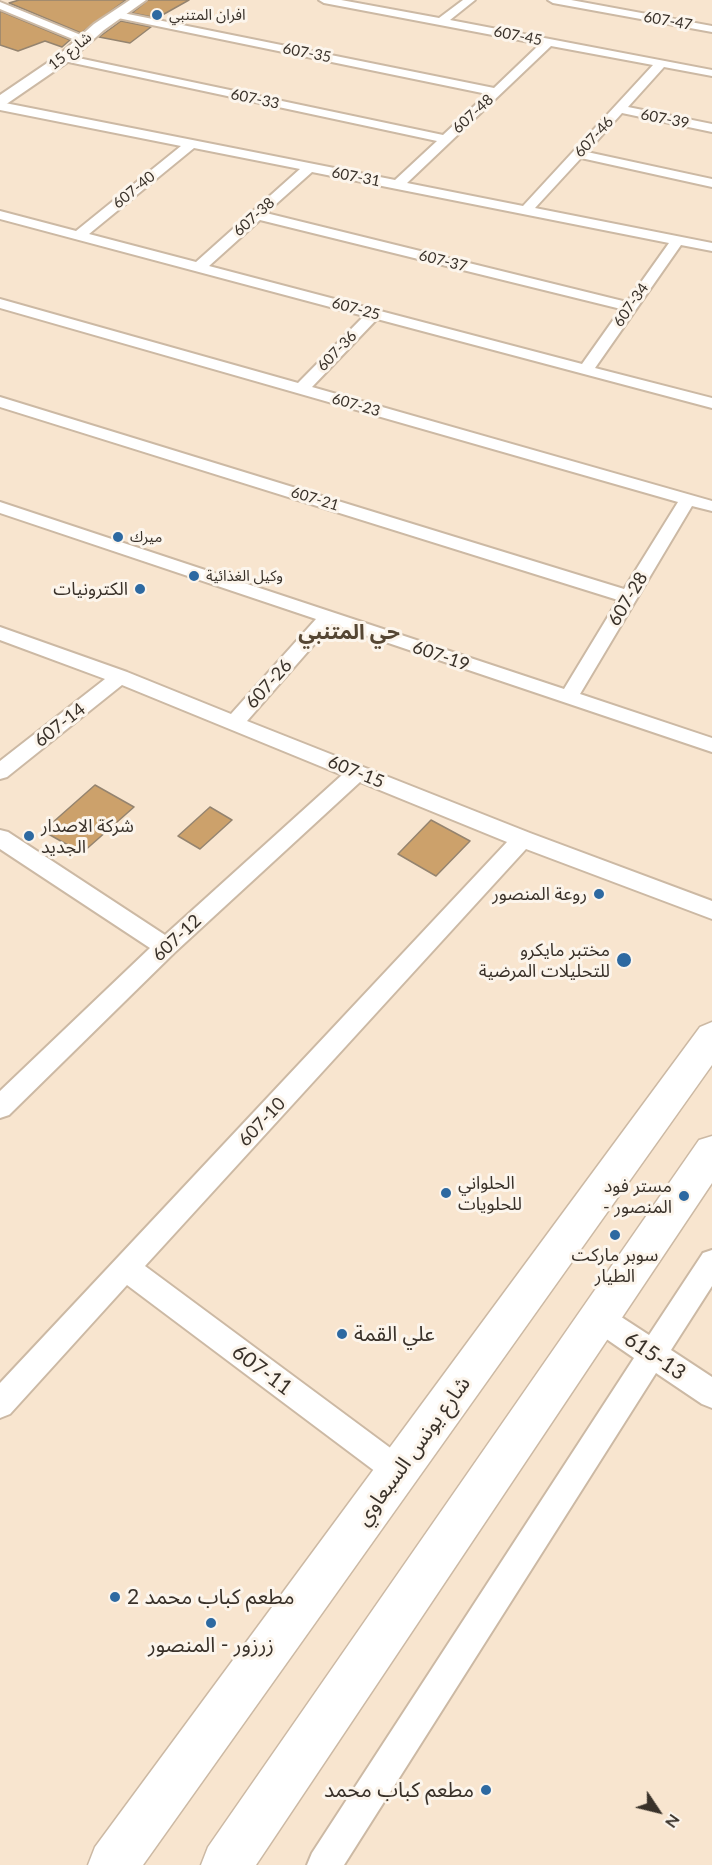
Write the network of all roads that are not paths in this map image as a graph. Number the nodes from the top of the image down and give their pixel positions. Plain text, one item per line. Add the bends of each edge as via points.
1 (139, 0) edge
2 (324, 0) edge
3 (470, 0) edge
4 (559, 0) edge
5 (0, 5) edge
6 (662, 6) dead end
7 (118, 15) junction
8 (650, 18) junction
9 (441, 22) junction
10 (712, 29) edge
11 (84, 40) junction
12 (549, 42) junction
13 (64, 58) junction
14 (662, 63) junction
15 (712, 73) edge
16 (497, 92) junction
17 (0, 104) edge
18 (619, 109) junction
19 (712, 128) edge
20 (446, 139) junction
21 (191, 144) junction
22 (578, 154) junction
23 (310, 167) junction
24 (712, 183) edge
25 (397, 185) junction
26 (526, 210) junction
27 (0, 215) edge
28 (256, 215) junction
29 (78, 236) junction
30 (677, 241) junction
31 (712, 248) edge
32 (198, 268) junction
33 (0, 303) edge
34 (630, 307) junction
35 (374, 314) junction
36 (586, 370) junction
37 (301, 389) junction
38 (0, 402) edge
39 (712, 403) edge
40 (688, 499) junction
41 (712, 506) edge
42 (0, 507) edge
43 (629, 597) junction
44 (328, 617) junction
45 (0, 633) edge
46 (120, 677) junction
47 (568, 698) junction
48 (234, 723) junction
49 (712, 745) edge
50 (0, 772) edge
51 (357, 773) junction
52 (0, 838) edge
53 (522, 839) junction
54 (712, 910) edge
55 (166, 947) junction
56 (712, 1037) edge
57 (0, 1107) edge
58 (712, 1152) edge
59 (712, 1262) edge
60 (126, 1269) junction
61 (599, 1318) junction
62 (653, 1354) junction
63 (712, 1394) edge
64 (0, 1404) edge
65 (398, 1471) junction
66 (113, 1865) edge
67 (226, 1865) edge
68 (324, 1865) edge

1 - 7 street, شارع 15
2 - 9 street, 607-45
3 - 9 street
4 - 8 street, 607-47
5 - 11 street
6 - 8 street
7 - 11 street, شارع 15
7 - 16 street, 607-35
8 - 10 street, 607-47
9 - 12 street, 607-45
11 - 13 street, شارع 15
12 - 14 street, 607-45
12 - 16 street, 607-48
13 - 17 street, شارع 15
13 - 20 street, 607-33
14 - 15 street, 607-45
14 - 18 street, 607-46
16 - 20 street, 607-48
17 - 21 street, 607-31
18 - 19 street, 607-39
18 - 22 street, 607-46
20 - 25 street, 607-48
21 - 23 street, 607-31
21 - 29 street, 607-40
22 - 24 street
22 - 26 street, 607-46
23 - 25 street, 607-31
23 - 28 street, 607-38
25 - 26 street, 607-31
26 - 30 street, 607-31
27 - 29 street, 607-25
28 - 32 street, 607-38
28 - 34 street, 607-37
29 - 32 street, 607-25
30 - 31 street, 607-31
30 - 34 street, 607-34
32 - 35 street, 607-25
33 - 37 street, 607-23
34 - 36 street, 607-34
35 - 36 street, 607-25
35 - 37 street, 607-36
36 - 39 street, 607-25
37 - 40 street, 607-23
38 - 43 street, 607-21
40 - 41 street, 607-23
40 - 43 street, 607-28
42 - 44 street, 607-19
43 - 47 street, 607-28
44 - 47 street, 607-19
44 - 48 street, 607-26
45 - 46 street, 607-15
46 - 48 street, 607-15
46 - 50 street, 607-14
47 - 49 street, 607-19
48 - 51 street, 607-15
51 - 53 street, 607-15
51 - 55 street, 607-12
52 - 55 street
53 - 54 street, 607-15
53 - 60 street, 607-10
55 - 57 street, 607-12
56 - 65 main road, شارع يونس السبعاوي
58 - 61 main road
59 - 62 street
60 - 64 street, 607-10
60 - 65 street, 607-11
61 - 62 street, 615-13
61 - 67 main road
62 - 63 street, 615-13
62 - 68 street
65 - 66 main road, شارع يونس السبعاوي

